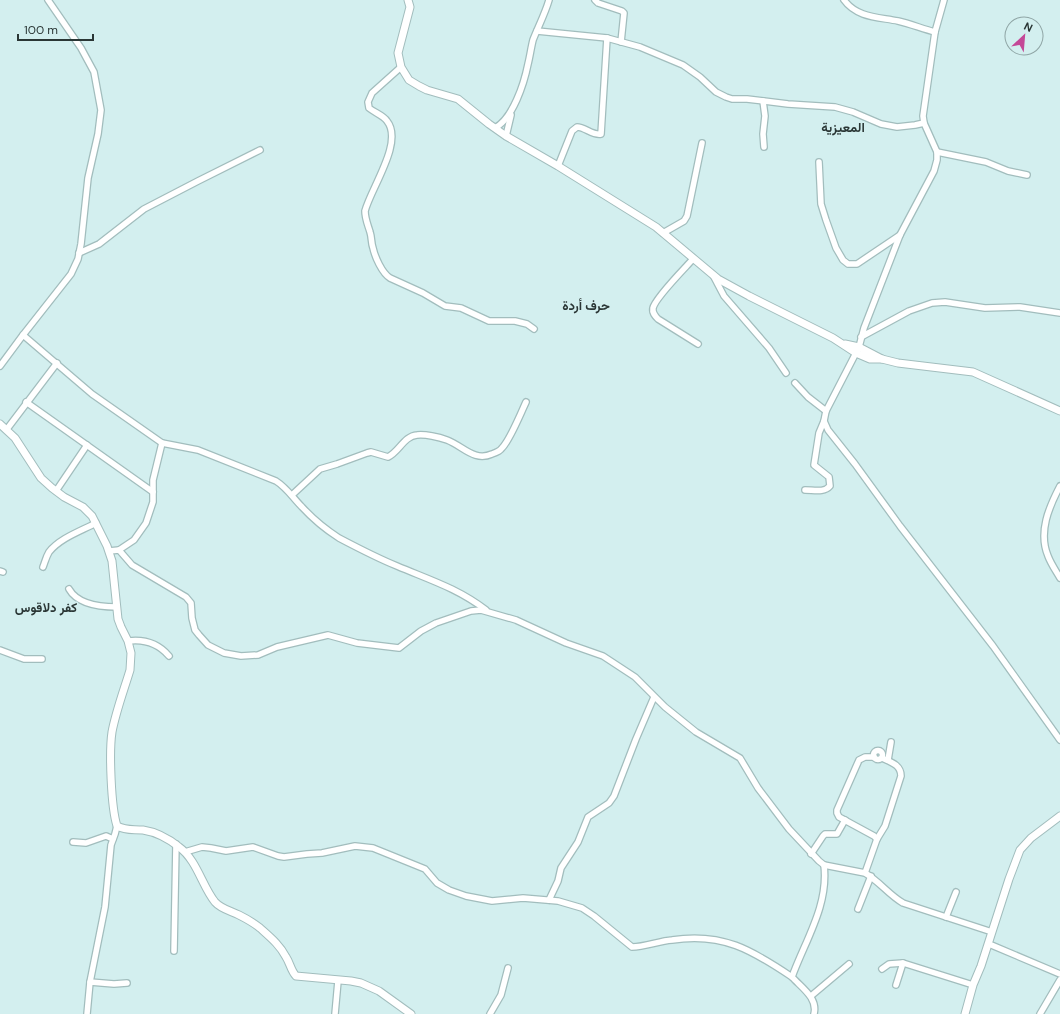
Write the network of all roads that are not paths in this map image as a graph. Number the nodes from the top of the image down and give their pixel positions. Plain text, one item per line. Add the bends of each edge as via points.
1 (48, 0) edge
2 (408, 0) edge
3 (549, 0) edge
4 (595, 0) edge
5 (844, 0) edge
6 (944, 0) edge
7 (537, 31) junction
8 (935, 32) junction
9 (607, 38) junction
10 (621, 42) junction
11 (401, 67) junction
12 (763, 101) junction
13 (514, 105) junction
14 (924, 123) junction
15 (495, 128) junction
16 (506, 136) junction
17 (702, 143) dead end
18 (764, 147) dead end
19 (260, 150) dead end
20 (937, 152) junction
21 (819, 162) dead end
22 (558, 166) junction
23 (1027, 175) dead end
24 (664, 232) junction
25 (900, 235) junction
26 (79, 252) junction
27 (693, 258) junction
28 (713, 275) junction
29 (1060, 313) edge
30 (534, 328) dead end
31 (24, 335) junction
32 (861, 337) junction
33 (698, 344) dead end
34 (857, 350) junction
35 (57, 363) junction
36 (0, 366) edge
37 (786, 373) dead end
38 (795, 383) dead end
39 (26, 402) junction
40 (526, 402) dead end
41 (826, 411) junction
42 (1060, 411) edge
43 (824, 421) junction
44 (0, 424) edge
45 (7, 429) junction
46 (162, 443) junction
47 (87, 445) junction
48 (1060, 486) edge
49 (805, 490) dead end
50 (56, 491) junction
51 (153, 492) junction
52 (292, 495) junction
53 (96, 523) junction
54 (118, 550) junction
55 (109, 551) junction
56 (43, 567) dead end
57 (1060, 578) edge
58 (69, 589) dead end
59 (117, 607) junction
60 (487, 611) junction
61 (128, 641) junction
62 (0, 650) edge
63 (169, 656) dead end
64 (42, 658) dead end
65 (654, 697) junction
66 (1060, 740) edge
67 (891, 742) dead end
68 (885, 759) junction
69 (1060, 816) edge
70 (845, 820) junction
71 (117, 826) junction
72 (113, 839) junction
73 (877, 839) junction
74 (72, 842) dead end
75 (176, 844) junction
76 (185, 852) junction
77 (811, 854) junction
78 (824, 865) junction
79 (865, 873) junction
80 (870, 876) junction
81 (956, 892) dead end
82 (549, 900) junction
83 (858, 909) dead end
84 (946, 917) junction
85 (992, 932) junction
86 (989, 944) junction
87 (174, 951) dead end
88 (849, 964) dead end
89 (903, 964) junction
90 (508, 968) dead end
91 (882, 969) dead end
92 (1060, 974) edge
93 (792, 977) junction
94 (1060, 980) edge
95 (338, 981) junction
96 (90, 982) junction
97 (127, 983) dead end
98 (896, 985) dead end
99 (973, 985) junction
100 (811, 996) junction
101 (87, 1014) edge
102 (335, 1014) edge
103 (411, 1014) edge
104 (490, 1014) edge
105 (814, 1014) edge
106 (965, 1014) edge
107 (1040, 1014) edge

1 - 26 street via 94,72 101,110 88,178
2 - 11 main road via 410,7 398,53
3 - 7 street
4 - 10 street via 624,13
5 - 8 street via 850,8 862,14
6 - 8 street
7 - 9 street
7 - 13 street via 530,50 526,74
8 - 14 street
9 - 10 street
9 - 22 street via 601,134 577,127 572,131
10 - 12 street via 683,65 726,97
11 - 15 main road via 409,80 418,86 458,99
11 - 30 street via 372,94 368,102 369,108 387,121 392,133 387,156 365,211 372,247 381,268 387,276 445,306 461,308 490,321 515,321
12 - 14 street via 834,107 897,127
12 - 18 street
13 - 15 street
13 - 16 street
14 - 20 street
15 - 16 main road
16 - 22 main road
17 - 24 street via 687,216 684,221
19 - 26 street via 144,209 99,244
20 - 23 street via 986,162
20 - 25 street via 934,171
21 - 25 street via 821,204 836,248 843,260 848,264 857,264
22 - 24 main road
24 - 27 main road
25 - 32 street
26 - 31 street via 71,274
27 - 28 main road
27 - 33 street via 670,284 653,311 658,319
28 - 34 main road via 740,292
28 - 37 street via 724,296 769,348
29 - 32 street via 1020,307 986,308 938,302 909,311
31 - 35 street
31 - 36 street
32 - 34 street
34 - 41 street
34 - 42 main road via 870,359 973,372
35 - 39 street
35 - 46 street via 92,394
38 - 41 street
39 - 45 street
39 - 47 street
40 - 52 street via 503,448 493,454 477,456 448,440 417,435 410,437 388,457 371,452 320,469
41 - 43 street
43 - 49 street via 819,433 814,465 828,478 830,486 823,491
43 - 66 street via 828,430 993,646
44 - 45 main road
45 - 50 main road via 37,473
46 - 51 street
46 - 52 street via 198,450 265,476 276,481
47 - 50 street
47 - 51 street
48 - 57 street via 1047,514 1045,541 1048,555
50 - 53 main road via 83,507
51 - 54 street via 142,530 134,540
52 - 60 street via 320,525 337,536 380,559 453,589
53 - 55 main road
53 - 56 street via 55,546 48,554
54 - 55 street
54 - 60 street via 132,565 186,597 191,603 195,630 216,650 231,655 258,655 277,647 328,635 357,644 399,648 436,623 471,611
55 - 59 main road via 114,568
58 - 59 street via 78,598 92,605
59 - 61 main road via 121,627
60 - 65 street via 603,656 635,677
61 - 63 street via 148,642
61 - 71 main road via 131,653 130,670 112,732 111,762
62 - 64 street via 24,659
65 - 77 street via 696,732 740,758 789,829
65 - 82 street via 614,796 609,803 588,817 578,842 561,868
67 - 68 street
68 - 70 street via 879,751 874,753 874,757 859,760 837,810 838,815
68 - 73 street via 898,766 901,776 885,826
69 - 85 main road via 1022,847 1008,880
70 - 73 street
70 - 77 street via 837,834 823,836
71 - 72 street
71 - 75 main road via 128,830 144,830
72 - 74 street via 106,836 86,843
72 - 96 street via 105,907
73 - 79 street
75 - 76 main road
75 - 87 street
76 - 82 street via 202,847 226,851 248,847 284,857 355,846 366,847 425,869 437,883 466,896 492,901 523,898
76 - 95 main road via 215,902 252,922 277,944 296,976
77 - 78 street
78 - 79 street
78 - 93 street via 822,896 810,936
79 - 80 street
80 - 83 street
80 - 84 street via 903,903
81 - 84 street
82 - 93 street via 582,908 632,947 673,939 722,940 754,953
84 - 85 street
85 - 86 main road
86 - 92 street
86 - 99 main road
88 - 100 street
89 - 91 street via 889,964
89 - 98 street
89 - 99 street
90 - 104 street via 501,995
93 - 100 street
94 - 107 street
95 - 102 street
95 - 103 main road via 351,981 370,986
96 - 97 street
96 - 101 street
99 - 106 main road
100 - 105 street via 815,1006

